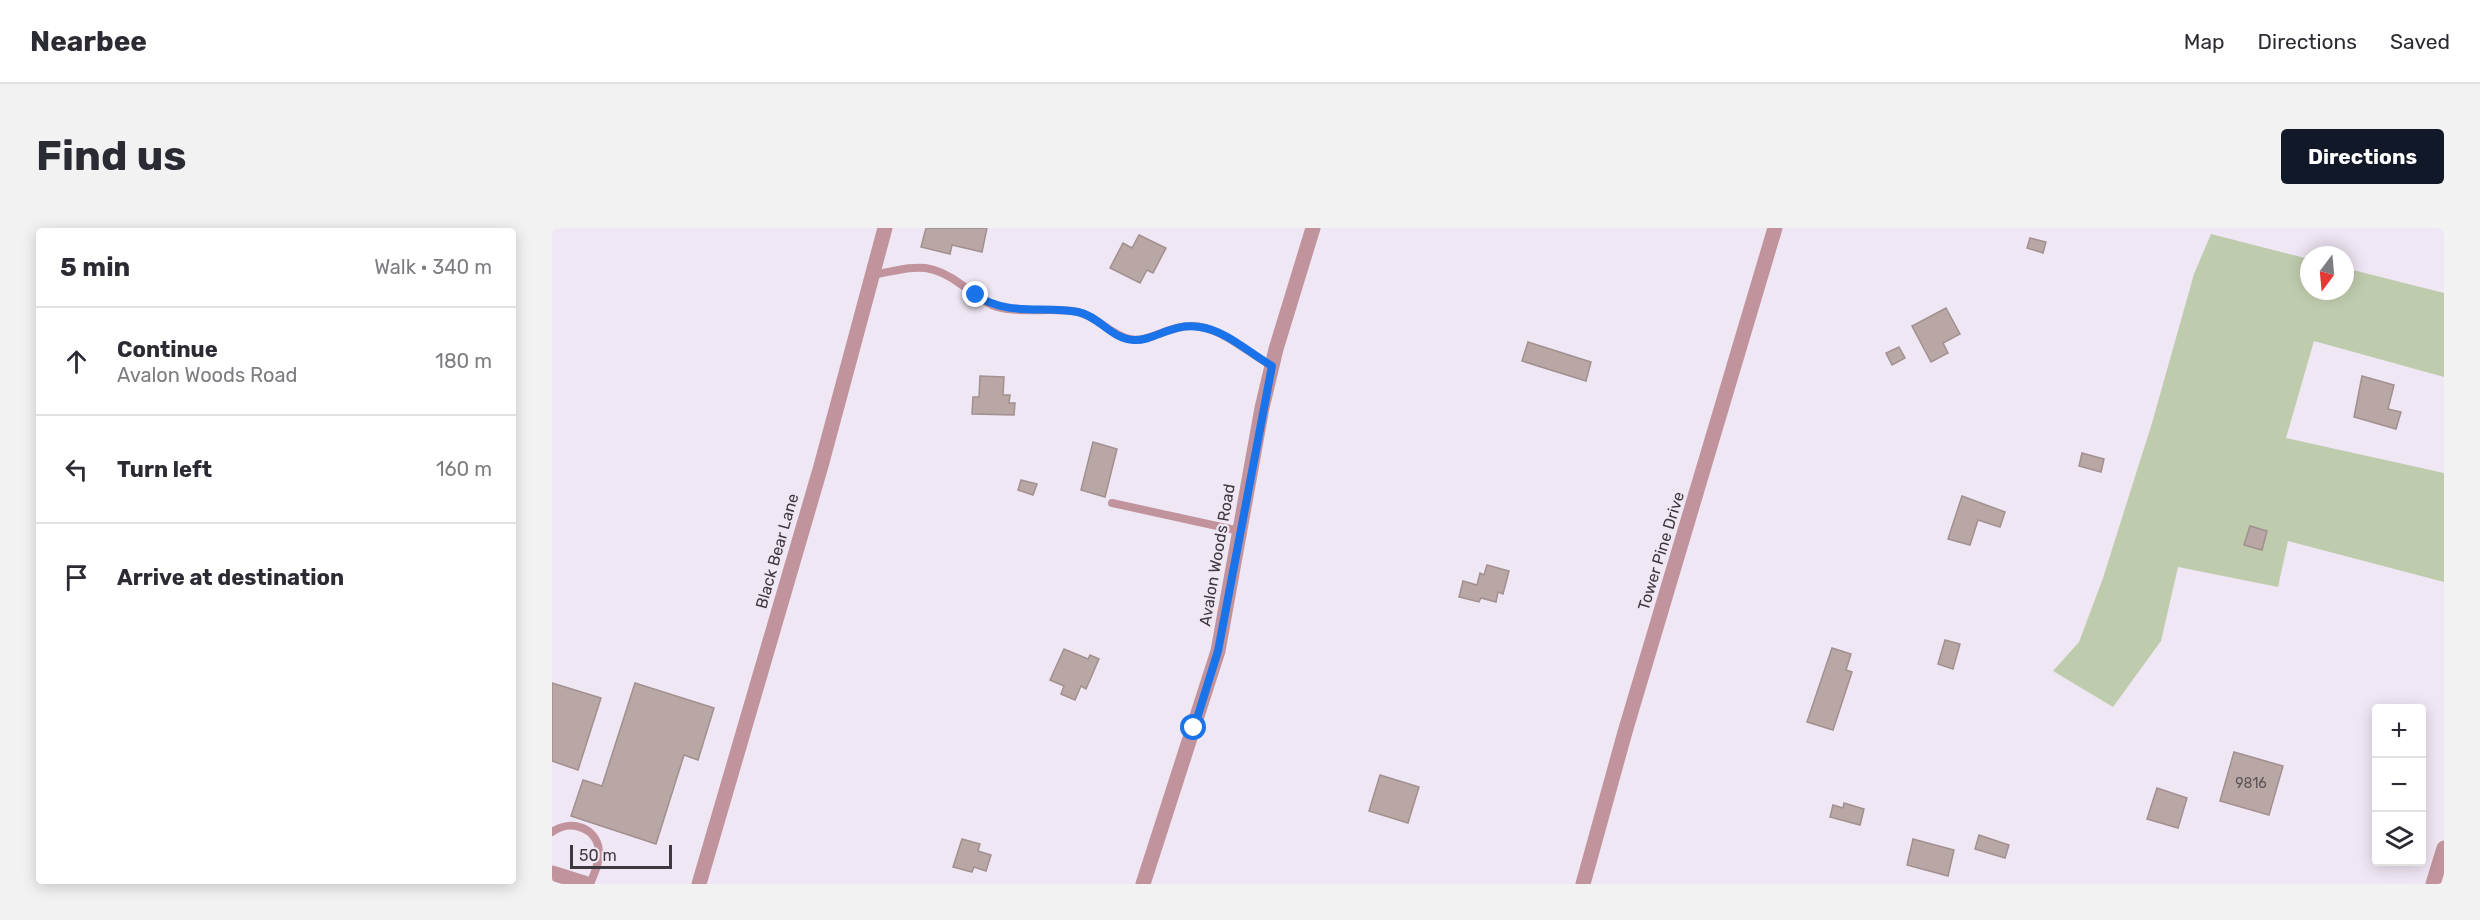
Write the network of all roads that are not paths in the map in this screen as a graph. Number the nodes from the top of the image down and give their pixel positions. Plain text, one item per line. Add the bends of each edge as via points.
1 (885, 228) edge
2 (1313, 228) edge
3 (1775, 228) edge
4 (872, 275) junction
5 (1272, 366) junction
6 (1112, 503) dead end
7 (1240, 531) junction
8 (552, 832) edge
9 (2444, 848) edge
10 (552, 873) edge
11 (589, 884) edge
12 (699, 884) edge
13 (1143, 884) edge
14 (1583, 884) edge
15 (2433, 884) edge

1 - 4 street, Black Bear Lane
2 - 5 street, Avalon Woods Road
3 - 14 street, Tower Pine Drive
4 - 5 lane via 934,268 946,272 995,307 1080,312 1132,340 1179,327 1203,327
4 - 12 street, Black Bear Lane
5 - 7 street, Avalon Woods Road
6 - 7 lane
7 - 13 street, Avalon Woods Road via 1218,651
8 - 11 lane via 578,826 593,835 599,853
9 - 15 street
10 - 11 street

